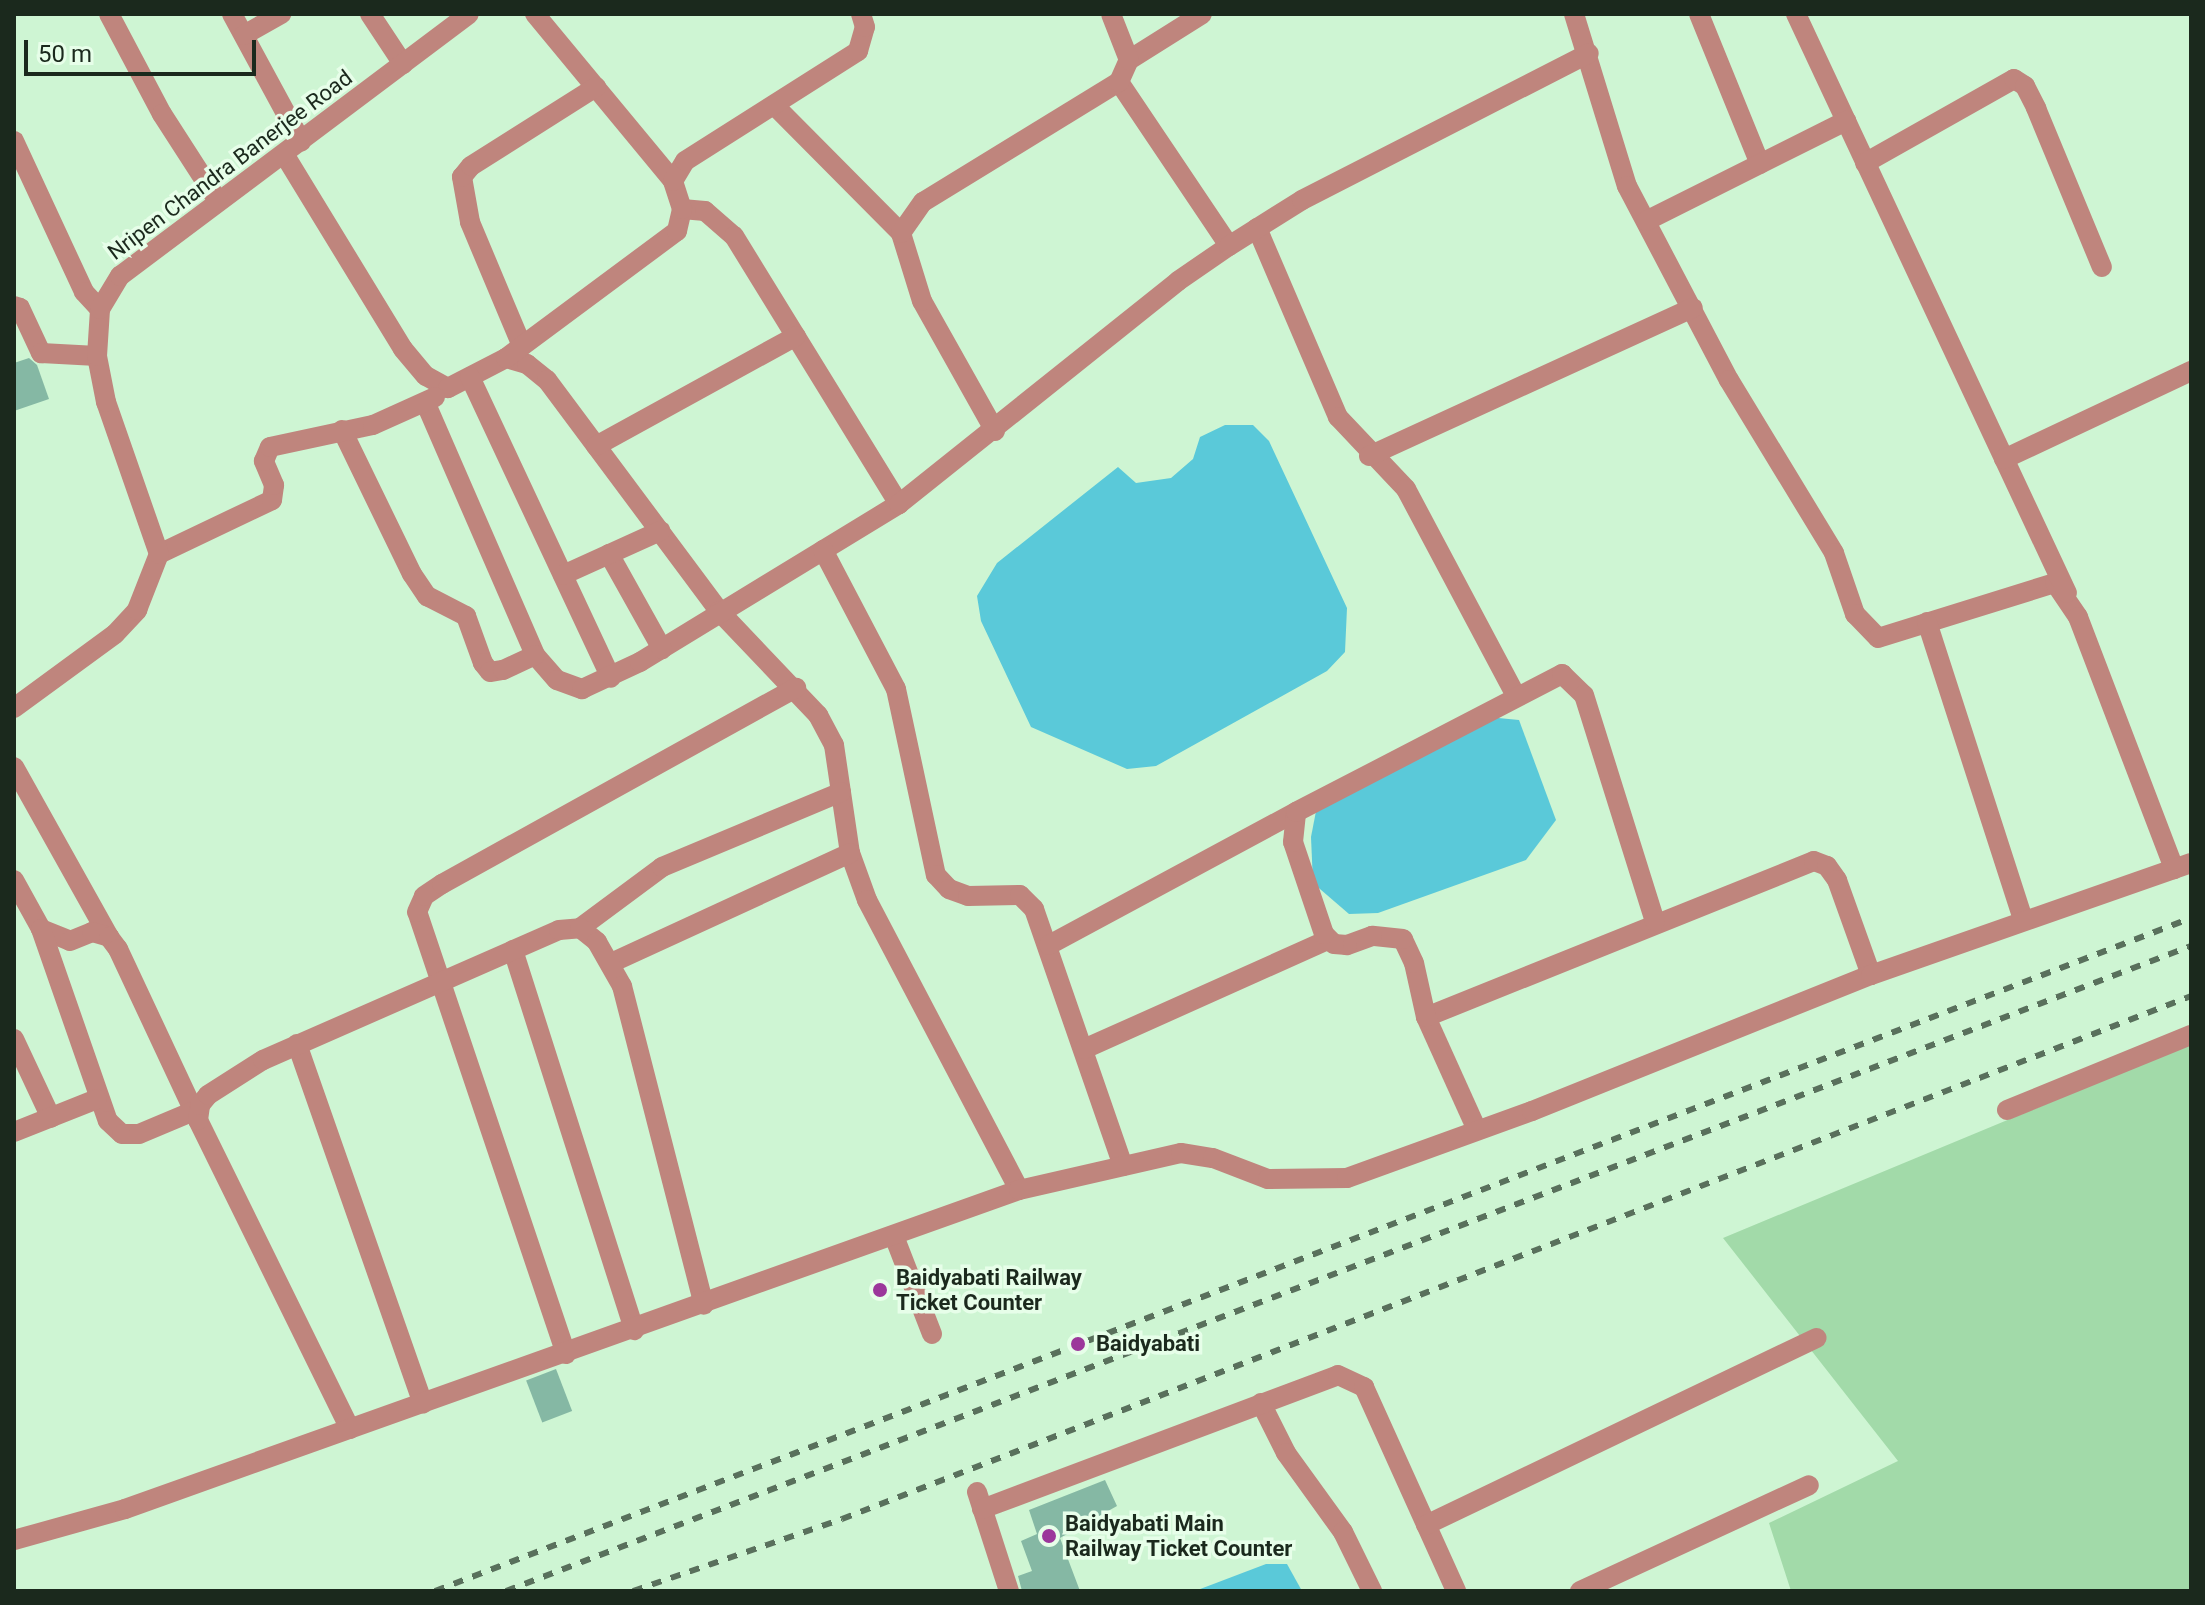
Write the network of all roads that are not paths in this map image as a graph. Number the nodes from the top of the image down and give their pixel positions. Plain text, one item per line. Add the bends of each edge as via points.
1 (109, 14) edge
2 (232, 14) edge
3 (281, 14) edge
4 (370, 14) edge
5 (535, 14) edge
6 (861, 14) edge
7 (1111, 14) edge
8 (1202, 14) edge
9 (1574, 14) edge
10 (1699, 14) edge
11 (1796, 14) edge
12 (464, 15) edge
13 (244, 35) junction
14 (1589, 53) junction
15 (1129, 60) junction
16 (403, 64) junction
17 (1119, 82) junction
18 (596, 87) junction
19 (774, 105) junction
20 (1846, 121) junction
21 (14, 141) edge
22 (301, 141) junction
23 (284, 154) junction
24 (1865, 163) junction
25 (1760, 164) junction
26 (673, 181) junction
27 (218, 201) junction
28 (682, 209) junction
29 (1646, 221) junction
30 (1257, 228) junction
31 (901, 233) junction
32 (1229, 246) junction
33 (2102, 267) dead end
34 (14, 306) edge
35 (1693, 308) junction
36 (100, 309) junction
37 (796, 336) junction
38 (514, 352) junction
39 (97, 356) junction
40 (2191, 371) edge
41 (470, 377) junction
42 (448, 388) junction
43 (426, 404) junction
44 (342, 430) junction
45 (995, 431) junction
46 (596, 446) junction
47 (1369, 456) junction
48 (2004, 459) junction
49 (899, 504) junction
50 (660, 531) junction
51 (823, 550) junction
52 (159, 554) junction
53 (609, 554) junction
54 (563, 575) junction
55 (2069, 597) junction
56 (719, 611) junction
57 (1927, 622) junction
58 (662, 649) junction
59 (535, 655) junction
60 (611, 678) junction
61 (796, 688) junction
62 (1515, 694) junction
63 (14, 708) edge
64 (14, 767) edge
65 (841, 792) junction
66 (1296, 812) junction
67 (850, 853) junction
68 (2183, 866) edge
69 (14, 880) edge
70 (2023, 920) junction
71 (1655, 921) junction
72 (580, 928) junction
73 (41, 929) junction
74 (109, 937) junction
75 (1328, 940) junction
76 (1049, 945) junction
77 (513, 950) junction
78 (611, 963) junction
79 (1871, 975) junction
80 (442, 984) junction
81 (1426, 1017) junction
82 (2191, 1035) edge
83 (14, 1039) edge
84 (297, 1044) junction
85 (1084, 1049) junction
86 (97, 1099) junction
87 (2007, 1110) dead end
88 (196, 1115) junction
89 (51, 1118) junction
90 (1477, 1130) junction
91 (14, 1132) edge
92 (1123, 1166) junction
93 (1019, 1190) junction
94 (894, 1236) junction
95 (704, 1305) junction
96 (634, 1330) junction
97 (932, 1334) dead end
98 (1816, 1338) dead end
99 (566, 1354) junction
100 (1261, 1403) junction
101 (423, 1404) junction
102 (350, 1429) junction
103 (1809, 1485) dead end
104 (1426, 1525) junction
105 (14, 1540) edge
106 (1009, 1591) edge
107 (1372, 1591) edge
108 (1456, 1591) edge
109 (1580, 1591) edge

1 - 27 street via 162,114
2 - 13 street
3 - 13 street
4 - 16 street
5 - 18 street
6 - 19 street via 865,27 858,51
7 - 15 street
8 - 15 street
9 - 14 street
10 - 25 street
11 - 20 street
12 - 16 street, Nripen Chandra Banerjee Road
13 - 22 street
14 - 29 street via 1616,158
14 - 30 street
15 - 17 street
16 - 22 street, Nripen Chandra Banerjee Road
17 - 31 street via 923,202
17 - 32 street
18 - 26 street
18 - 38 street via 471,166 462,177 470,222
19 - 26 street via 685,161
19 - 31 street
20 - 24 street
20 - 25 street
21 - 36 street via 84,292
22 - 23 street, Nripen Chandra Banerjee Road
23 - 27 street, Nripen Chandra Banerjee Road
23 - 42 street via 403,349 426,376
24 - 33 street via 2014,79 2025,86 2036,108
24 - 48 street
25 - 29 street
26 - 28 street
27 - 36 street, Nripen Chandra Banerjee Road via 120,276
28 - 37 street via 705,211 721,221
28 - 38 street via 677,231
29 - 35 street
30 - 32 street
30 - 47 street via 1338,417
31 - 45 street via 922,301
32 - 45 street via 1067,367
34 - 39 street via 20,308 41,353
35 - 47 street
35 - 57 street via 1729,380 1834,553 1855,614 1878,638
36 - 39 street, Nripen Chandra Banerjee Road
37 - 46 street
37 - 49 street
38 - 41 street
38 - 46 street via 547,380
39 - 52 street, Nripen Chandra Banerjee Road via 106,402
40 - 48 street
41 - 42 street
41 - 54 street
42 - 43 street
43 - 44 street via 398,418
43 - 59 street
44 - 52 street via 270,447 264,461 274,485 272,500 259,511
44 - 59 street via 412,574 427,596 466,616 490,672
45 - 49 street
46 - 50 street
47 - 62 street via 1406,489
48 - 55 street
49 - 51 street
50 - 53 street
50 - 56 street
51 - 56 street
51 - 76 street via 896,689 936,875 949,889 968,896 1020,895 1034,909
52 - 63 street via 137,610 115,634
53 - 54 street
53 - 58 street
54 - 60 street
55 - 57 street via 2055,583 2039,584
55 - 68 street
56 - 58 street
56 - 61 street
57 - 70 street
58 - 60 street
59 - 60 street via 557,680 582,689
61 - 65 street via 834,745
61 - 80 street via 424,896 417,912
62 - 66 street
62 - 71 street via 1562,674 1584,695
64 - 74 street
65 - 67 street
65 - 72 street via 662,867
66 - 75 street via 1293,842
66 - 76 street
67 - 78 street
67 - 93 street via 867,900
68 - 70 street
69 - 73 street
70 - 79 street
71 - 79 street via 1814,861 1827,866 1837,880
71 - 81 street
72 - 77 street via 559,930
72 - 78 street
73 - 74 street via 70,941 92,932
73 - 86 street
74 - 88 street
75 - 81 street via 1347,945 1390,934 1403,939
75 - 85 street
76 - 85 street
77 - 80 street
77 - 96 street
78 - 95 street via 622,986
79 - 90 street
80 - 84 street
80 - 99 street
81 - 90 street
82 - 87 street
83 - 89 street
84 - 88 street via 208,1095
84 - 101 street
85 - 92 street
86 - 88 street via 122,1134 139,1134
86 - 89 street
88 - 102 street
89 - 91 street
90 - 92 street via 1347,1178 1268,1179 1213,1158 1181,1153
92 - 93 street
93 - 94 street
94 - 95 street
94 - 97 street
95 - 96 street
96 - 99 street
98 - 104 street
99 - 101 street
100 - 104 street via 1338,1375 1364,1387
100 - 106 street via 980,1500
100 - 107 street via 1286,1453 1343,1532
101 - 102 street
102 - 105 street via 69,1529
103 - 109 street
104 - 108 street

